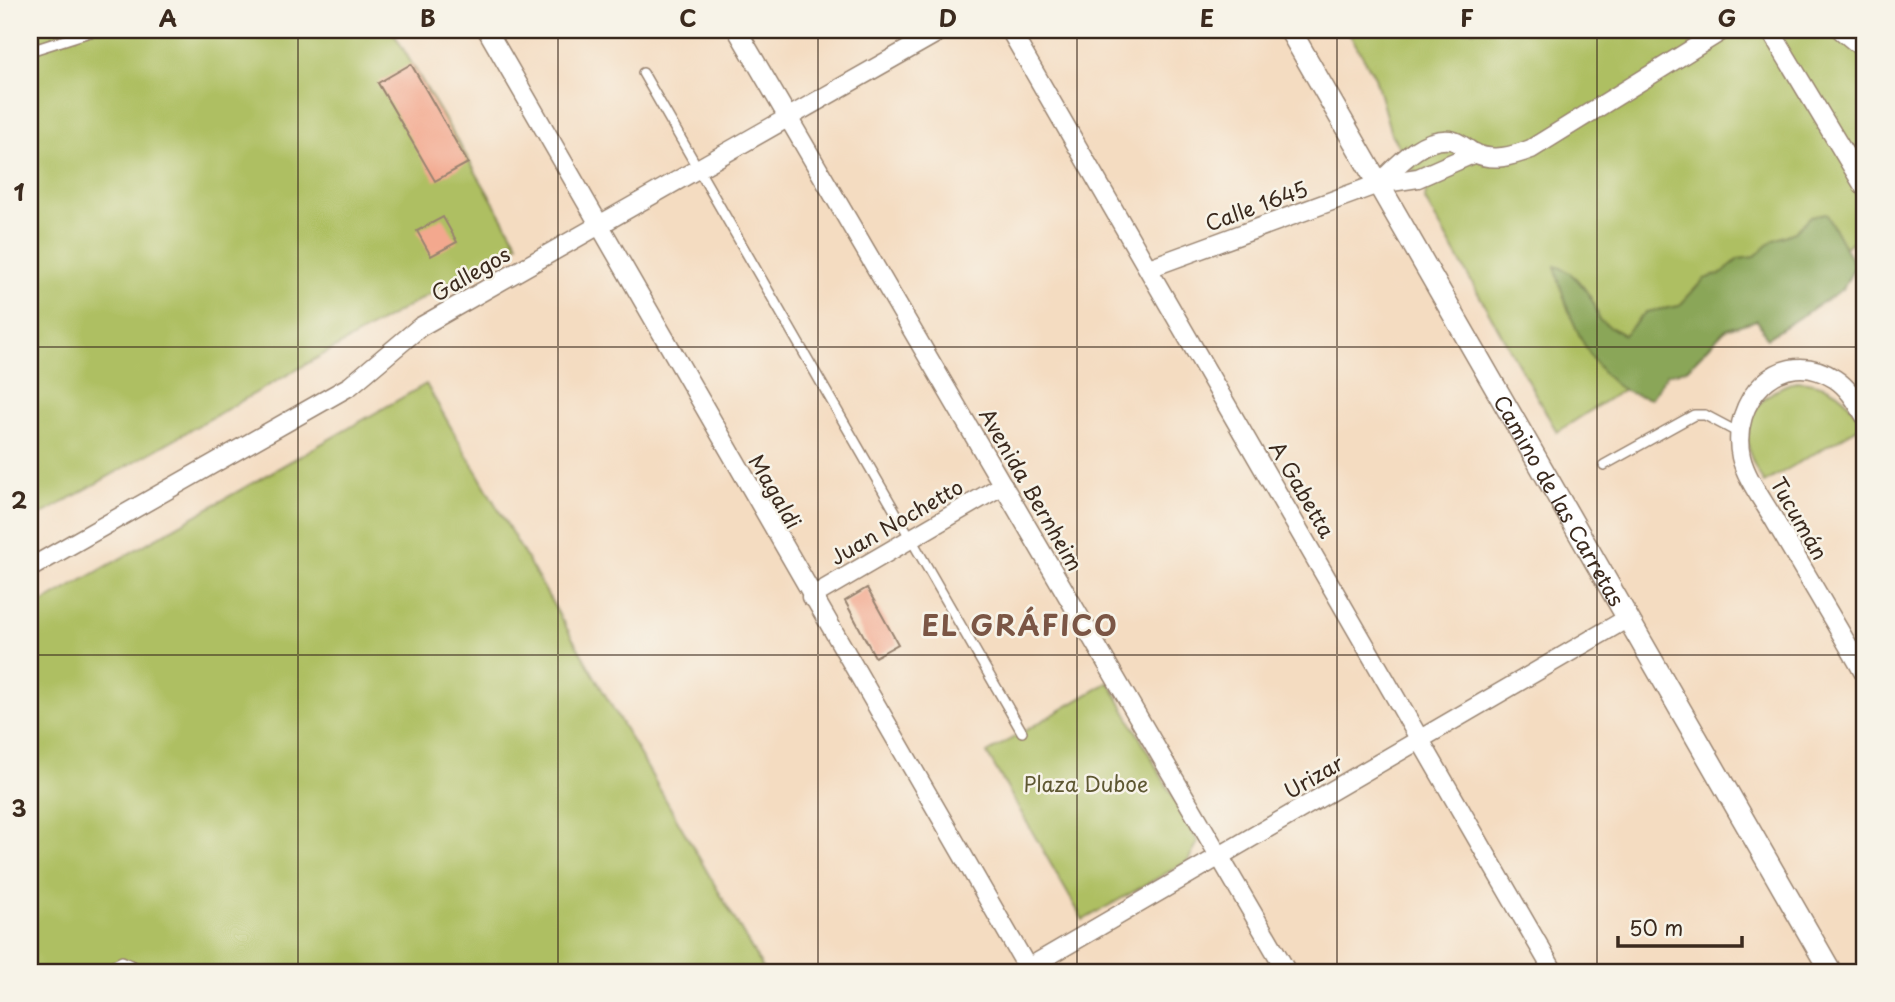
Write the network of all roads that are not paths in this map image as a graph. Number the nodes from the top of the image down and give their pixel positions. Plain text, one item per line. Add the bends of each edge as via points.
1 (96, 30) edge
2 (487, 30) edge
3 (737, 30) edge
4 (942, 30) edge
5 (1010, 30) edge
6 (1290, 30) edge
7 (1723, 30) edge
8 (1770, 30) edge
9 (1841, 30) edge
10 (1865, 50) edge
11 (30, 51) edge
12 (643, 73) dead end
13 (787, 118) junction
14 (1475, 153) junction
15 (698, 169) junction
16 (1378, 184) junction
17 (1865, 188) edge
18 (598, 226) junction
19 (1149, 268) junction
20 (1865, 416) edge
21 (1740, 433) junction
22 (1604, 465) dead end
23 (1003, 485) junction
24 (911, 538) junction
25 (30, 568) edge
26 (811, 597) junction
27 (1628, 618) junction
28 (1865, 675) edge
29 (1022, 732) dead end
30 (1421, 739) junction
31 (1220, 856) junction
32 (1026, 971) edge
33 (100, 972) edge
34 (146, 972) edge
35 (1287, 972) edge
36 (1554, 972) edge
37 (1831, 972) edge

1 - 11 lane
2 - 18 street, Magaldi
3 - 13 street, Avenida Bernheim
4 - 13 street, Gallegos
5 - 19 street, A Gabetta
6 - 16 street, Camino de las Carretas
7 - 14 street via 1531,149 1511,157
8 - 17 street
9 - 10 street
12 - 15 lane
13 - 15 street, Gallegos
13 - 23 street, Avenida Bernheim
14 - 16 street via 1418,178
14 - 16 street via 1451,140 1433,142 1406,157
15 - 18 street, Gallegos
15 - 24 lane
16 - 19 street, Calle 1645
16 - 27 street, Camino de las Carretas
18 - 25 street, Gallegos via 420,327 349,386
18 - 26 street, Magaldi
19 - 30 street, A Gabetta
20 - 21 street, Tucumán via 1846,387 1826,374 1791,369 1766,379 1746,405
21 - 22 lane via 1705,415 1694,415
21 - 28 street, Tucumán via 1742,461
23 - 24 street, Juan Nochetto
23 - 31 street, Avenida Bernheim
24 - 26 street, Juan Nochetto
24 - 29 lane
26 - 32 street, Magaldi
27 - 30 street, Urizar
27 - 37 street, Camino de las Carretas
30 - 31 street, Urizar
30 - 36 street, A Gabetta
31 - 32 street, Urizar
31 - 35 street, Avenida Bernheim
33 - 34 lane via 122,961

